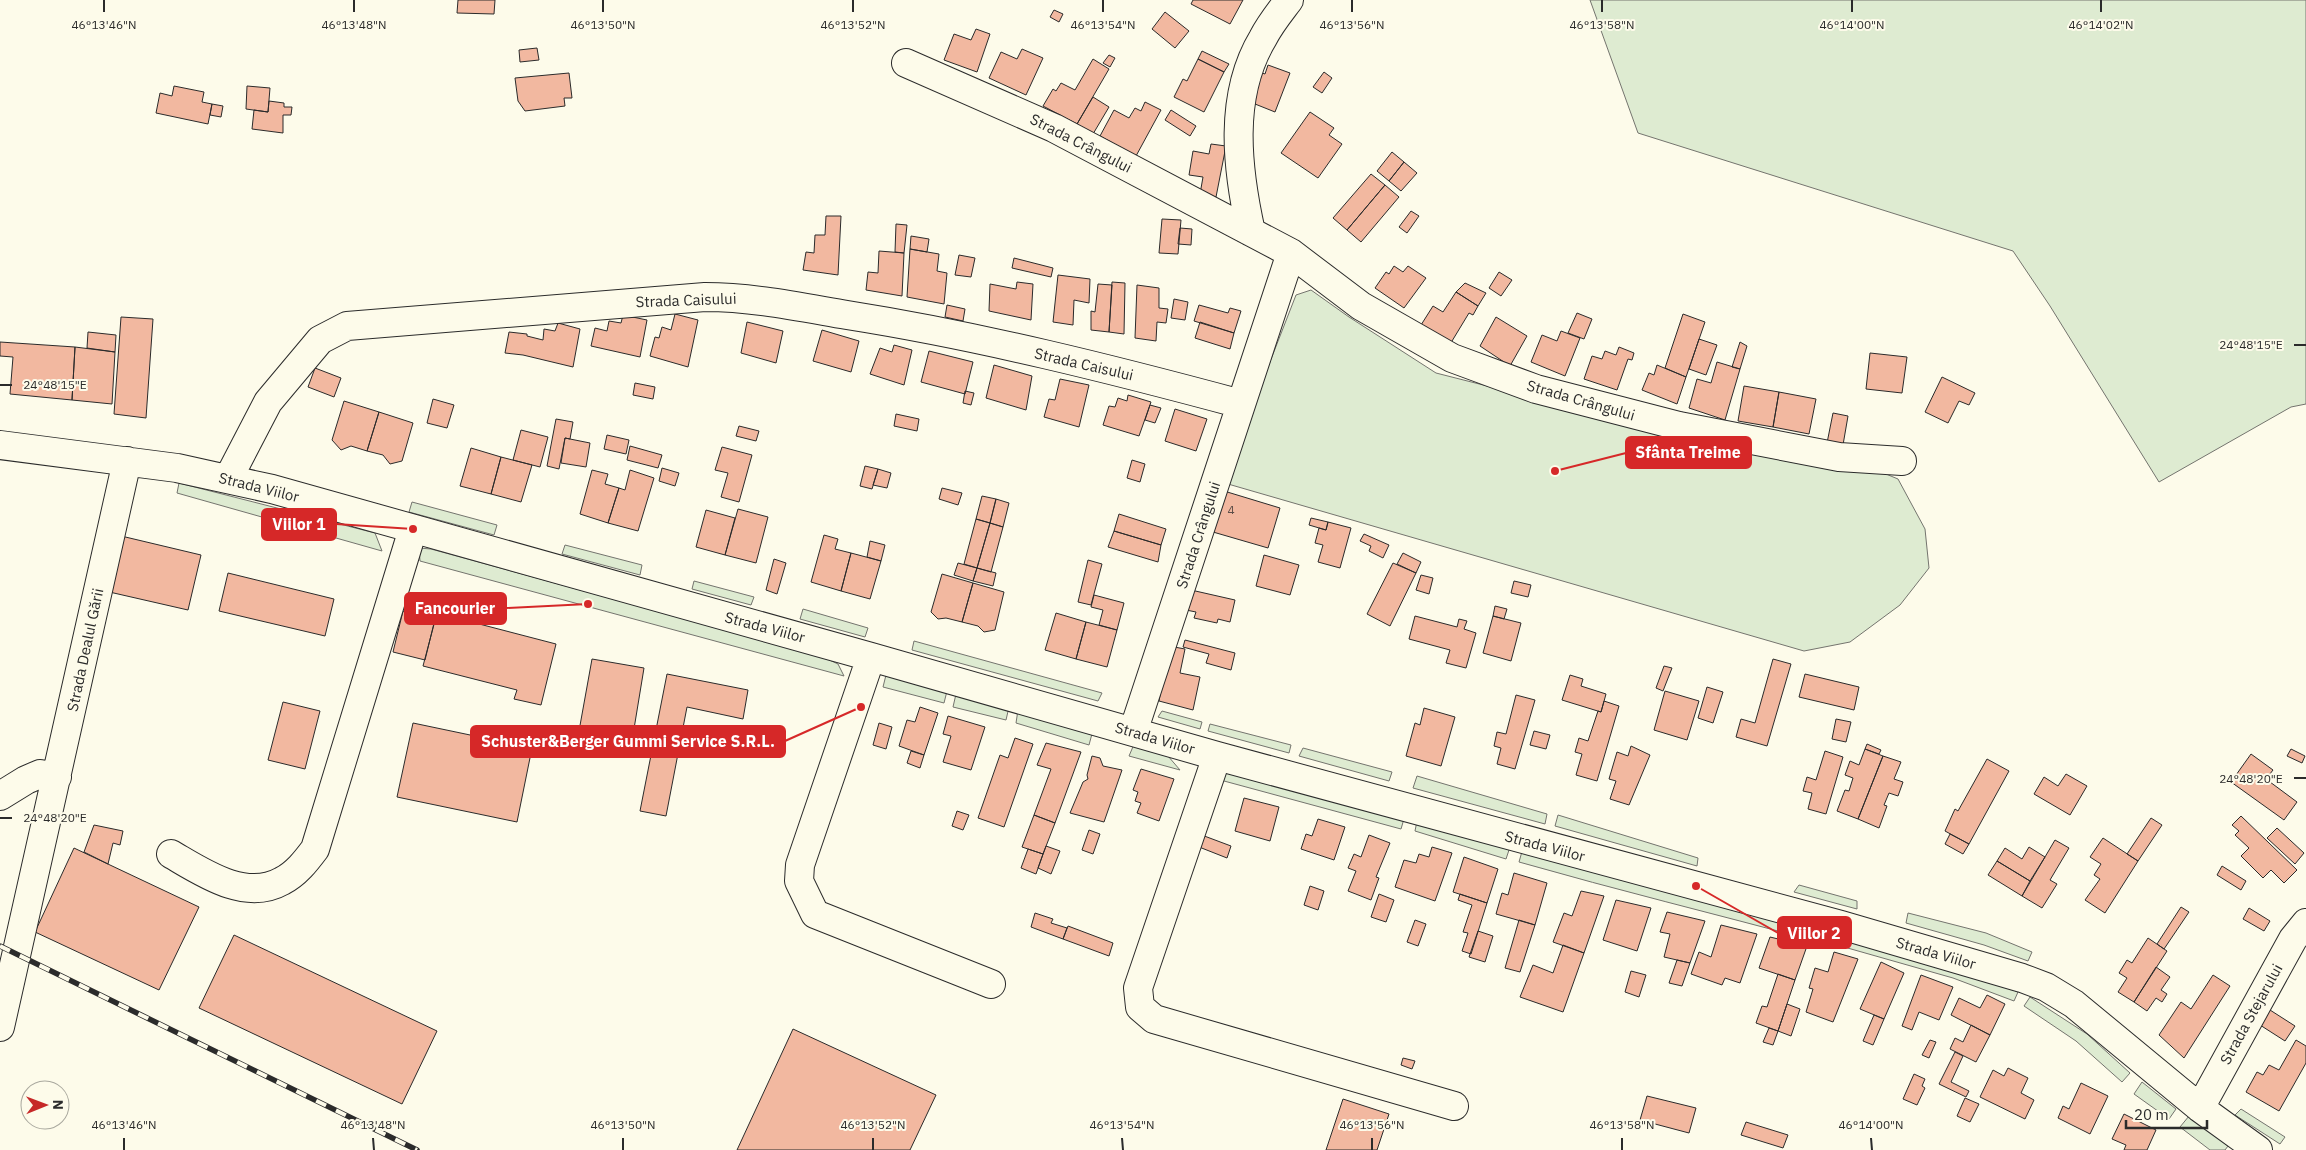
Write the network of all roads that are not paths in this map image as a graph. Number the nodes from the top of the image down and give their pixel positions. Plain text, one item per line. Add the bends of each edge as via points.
1 (1289, 0) edge
2 (906, 63) dead end
3 (1251, 232) junction
4 (1291, 252) junction
5 (1241, 404) junction
6 (0, 446) edge
7 (127, 461) junction
8 (1902, 461) dead end
9 (228, 479) junction
10 (413, 530) junction
11 (872, 656) junction
12 (1133, 732) junction
13 (1216, 756) junction
14 (58, 777) junction
15 (0, 796) edge
16 (171, 854) dead end
17 (2306, 923) edge
18 (991, 984) dead end
19 (0, 1027) edge
20 (1454, 1106) dead end
21 (2200, 1108) junction
22 (2258, 1150) edge

1 - 3 street via 1262,38 1242,88 1238,140 1241,188
2 - 3 street, Strada Crângului via 1054,128
3 - 4 street, Strada Crângului
4 - 5 street, Strada Crângului
4 - 8 street, Strada Crângului via 1362,306 1452,358 1536,389 1679,426 1839,457
5 - 9 street, Strada Caisului via 1131,374 912,325 737,297 705,297 347,326 320,340 268,402
5 - 12 street, Strada Crângului
6 - 7 street, Strada Viilor
7 - 9 street, Strada Viilor
7 - 14 street, Strada Dealul Gării
9 - 10 street, Strada Viilor
10 - 11 street, Strada Viilor
10 - 16 street via 315,849 300,868 282,882 260,889 221,883
11 - 12 street, Strada Viilor
11 - 18 street via 800,866 799,881 815,914
12 - 13 street, Strada Viilor
13 - 20 street via 1138,988 1140,1007 1154,1019
13 - 21 street, Strada Viilor via 1841,925 2022,978 2074,1004
14 - 15 street via 40,774
14 - 19 street, Strada Dealul Gării
17 - 21 street, Strada Stejarului via 2293,939
21 - 22 street, Strada Viilor

